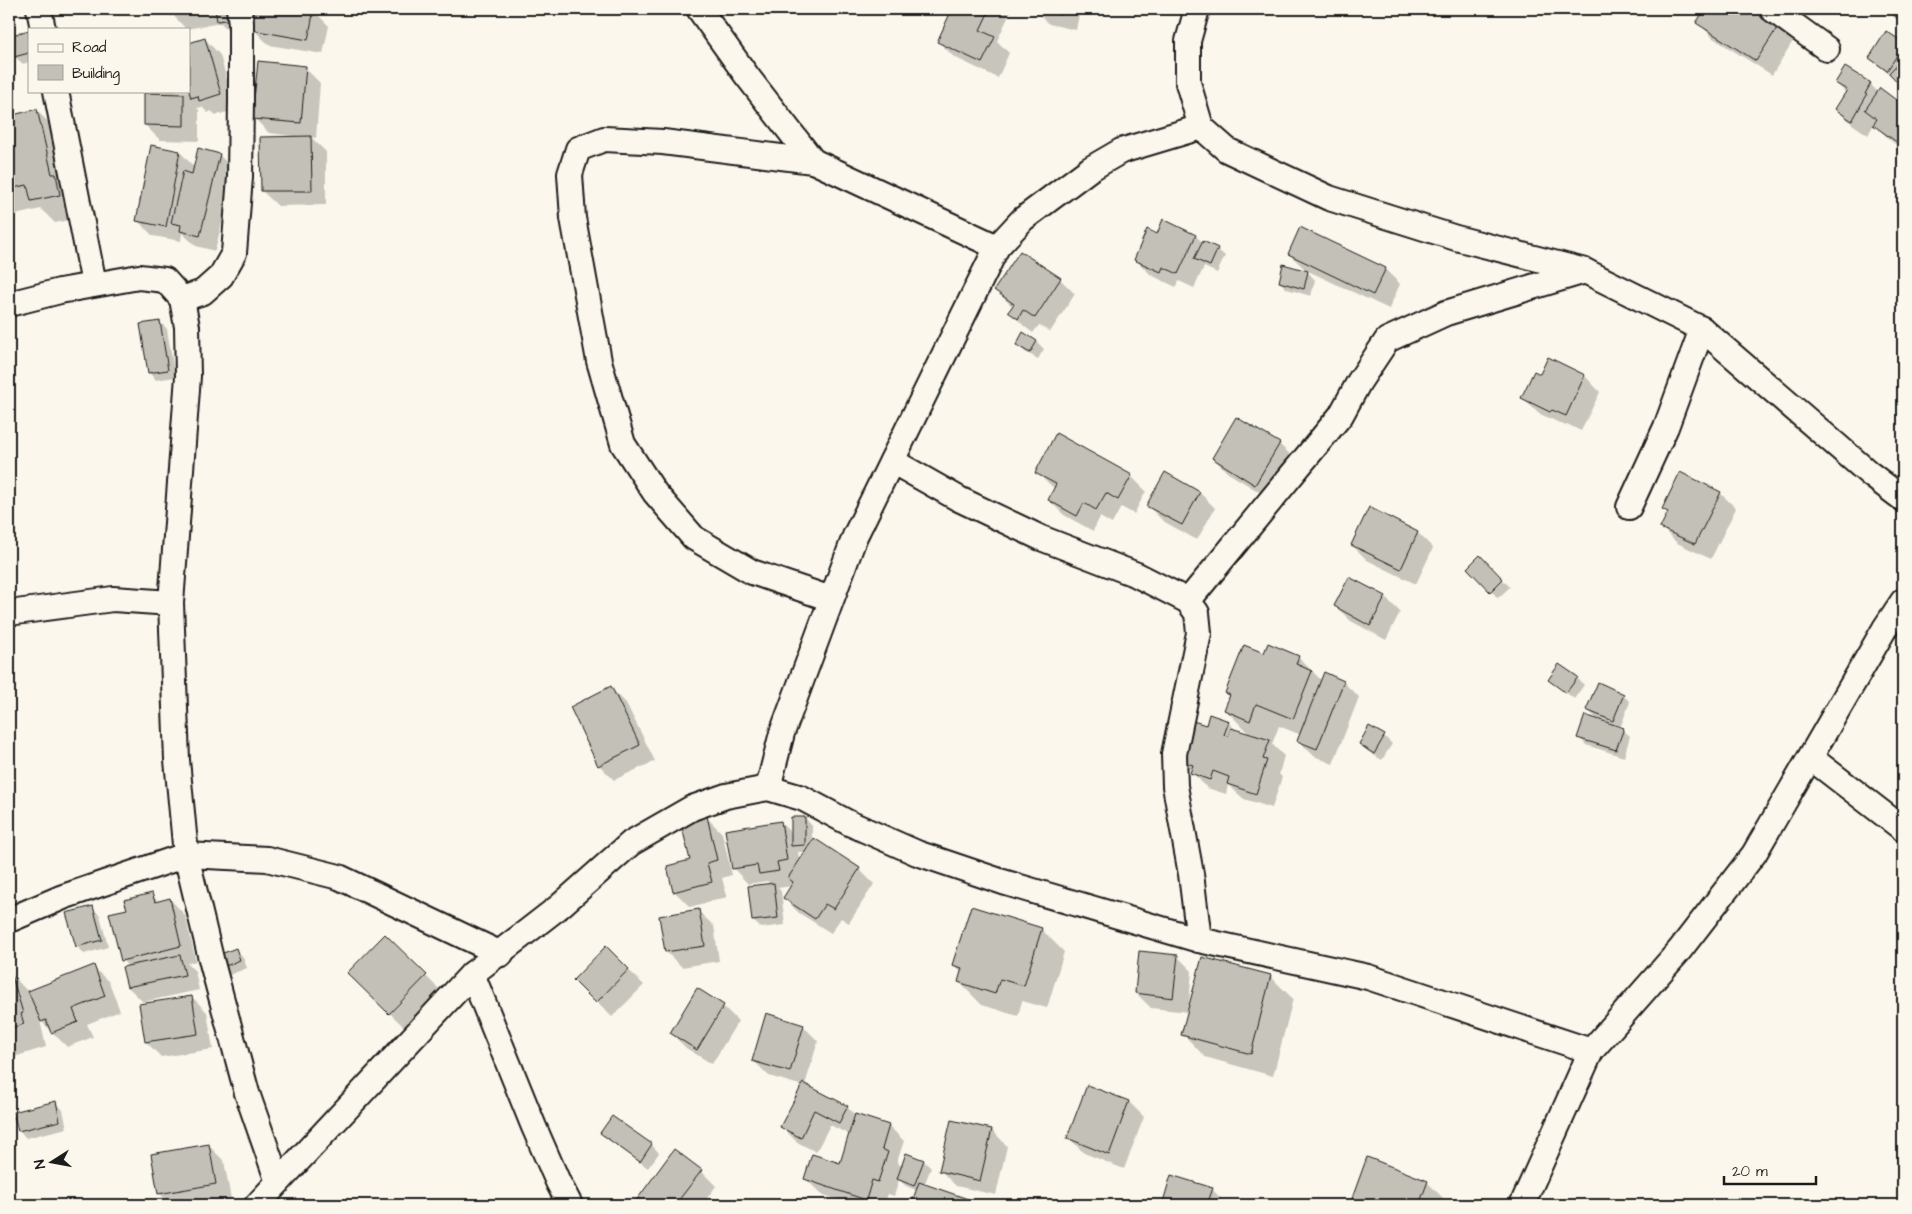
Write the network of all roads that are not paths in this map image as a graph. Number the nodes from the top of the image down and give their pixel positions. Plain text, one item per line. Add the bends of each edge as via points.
1 (39, 9) edge
2 (239, 9) edge
3 (700, 9) edge
4 (1196, 9) edge
5 (1772, 9) edge
6 (43, 28) edge
7 (1827, 49) dead end
8 (56, 92) edge
9 (1201, 127) junction
10 (812, 161) junction
11 (997, 247) junction
12 (1585, 271) junction
13 (94, 284) junction
14 (182, 299) junction
15 (9, 304) edge
16 (1702, 329) junction
17 (892, 461) junction
18 (1903, 499) edge
19 (1629, 507) dead end
20 (831, 599) junction
21 (1188, 601) junction
22 (1903, 601) edge
23 (170, 603) junction
24 (9, 613) edge
25 (1811, 758) junction
26 (768, 788) junction
27 (1903, 829) edge
28 (186, 855) junction
29 (9, 920) edge
30 (1199, 940) junction
31 (501, 954) junction
32 (472, 974) junction
33 (1591, 1051) junction
34 (278, 1182) junction
35 (257, 1205) edge
36 (570, 1205) edge
37 (1522, 1205) edge

1 - 6 street
2 - 14 street via 240,177 234,253 221,276 204,292
3 - 10 street
4 - 9 street via 1188,41 1188,83
5 - 7 street
8 - 13 street
9 - 11 street via 1121,151 1090,169 1023,219
9 - 12 street via 1227,150 1329,198 1456,238
10 - 11 street
10 - 20 street via 663,142 604,139 578,149 570,174 573,218 599,361 623,444 655,493 694,538 752,572
11 - 17 street
12 - 16 street
12 - 21 street via 1446,313 1387,340 1340,415
13 - 14 street via 138,277 164,280
13 - 15 street
14 - 23 street via 187,327 188,376
16 - 18 street
16 - 19 street via 1666,427
17 - 20 street via 855,536
17 - 21 street via 959,499 1033,534 1137,575
20 - 26 street via 782,734
21 - 30 street via 1197,613 1199,633 1174,754 1175,786
22 - 25 street
23 - 24 street via 113,599
23 - 28 street via 177,760
25 - 27 street
25 - 33 street via 1754,854 1679,951
26 - 30 street via 802,798 917,853
26 - 31 street via 726,796 692,808 631,843
28 - 29 street via 63,897
28 - 31 street via 267,859 339,877
28 - 34 street via 248,1093
30 - 33 street via 1368,977
31 - 32 street
32 - 34 street
32 - 36 street
33 - 37 street
34 - 35 street

